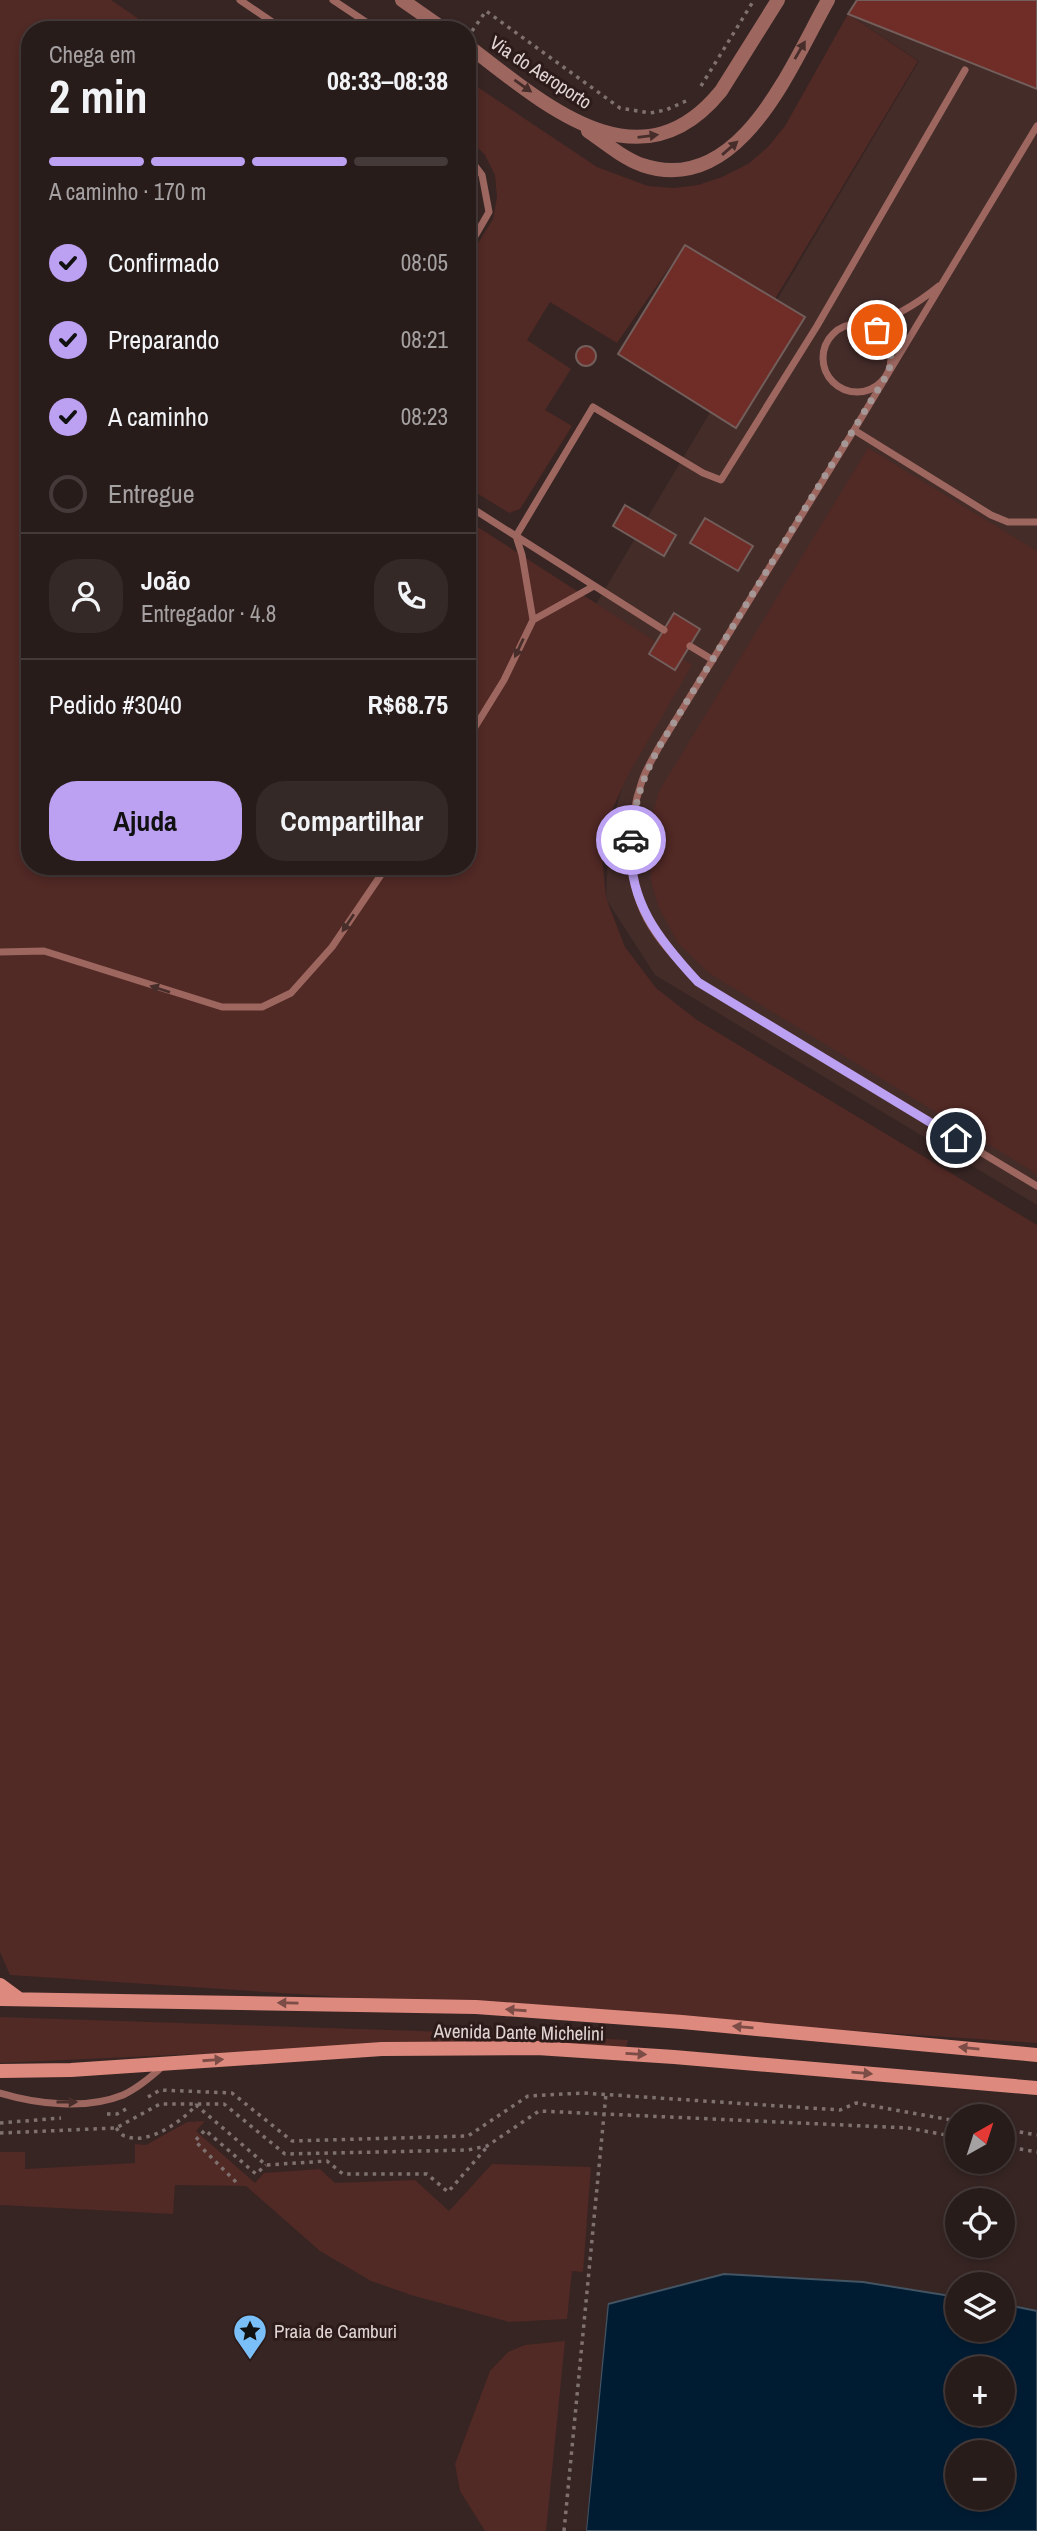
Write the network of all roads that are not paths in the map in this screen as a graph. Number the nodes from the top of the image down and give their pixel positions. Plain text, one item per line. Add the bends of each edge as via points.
1 (240, 0) edge
2 (333, 0) edge
3 (402, 0) edge
4 (778, 0) edge
5 (828, 0) edge
6 (271, 21) edge
7 (364, 21) edge
8 (432, 21) edge
9 (476, 52) edge
10 (476, 56) edge
11 (485, 59) junction
12 (965, 70) dead end
13 (561, 113) junction
14 (1037, 126) edge
15 (476, 168) edge
16 (476, 234) edge
17 (944, 282) junction
18 (867, 325) junction
19 (888, 373) junction
20 (854, 430) junction
21 (476, 511) edge
22 (1037, 522) edge
23 (516, 536) junction
24 (594, 586) junction
25 (533, 620) junction
26 (664, 630) dead end
27 (690, 646) dead end
28 (713, 660) junction
29 (476, 725) edge
30 (381, 875) edge
31 (0, 952) edge
32 (1037, 1186) edge
33 (0, 1985) edge
34 (0, 1999) edge
35 (19, 1999) junction
36 (1037, 2055) edge
37 (166, 2063) junction
38 (0, 2071) edge
39 (1037, 2088) edge
40 (0, 2093) edge

1 - 6 lane
2 - 7 lane
3 - 8 street
13 -> 4 street, Via do Aeroporto via 622,138 646,138 682,126 721,91
13 -> 5 street via 643,164 678,170 706,163 722,155 763,114
9 - 11 street, Via do Aeroporto
10 - 11 lane
11 -> 13 street, Via do Aeroporto
12 - 23 lane via 817,326 721,480 593,407
14 - 17 lane
15 - 16 lane via 489,212
17 - 18 lane via 906,310
17 - 19 lane
18 - 19 lane via 886,339 891,350
18 - 19 lane via 853,324 831,336 823,360 826,373 844,390 857,393 881,384
19 - 20 lane
20 - 22 lane via 991,514 1008,522
20 - 28 lane
21 - 23 lane
23 - 24 lane
23 - 25 lane
24 - 25 lane
24 - 26 lane
25 -> 29 lane
27 - 28 lane
28 - 32 lane via 642,780 630,851 636,890 647,918 667,949 698,982
30 -> 31 lane via 332,947 291,993 262,1007 222,1007 44,951
33 - 35 main road
34 - 35 main road, Avenida Dante Michelini
36 -> 35 main road, Avenida Dante Michelini via 476,2007
37 - 38 main road, Avenida Dante Michelini
37 -> 39 main road, Avenida Dante Michelini via 383,2049 537,2048
40 -> 37 lane via 51,2102 99,2102 125,2094

